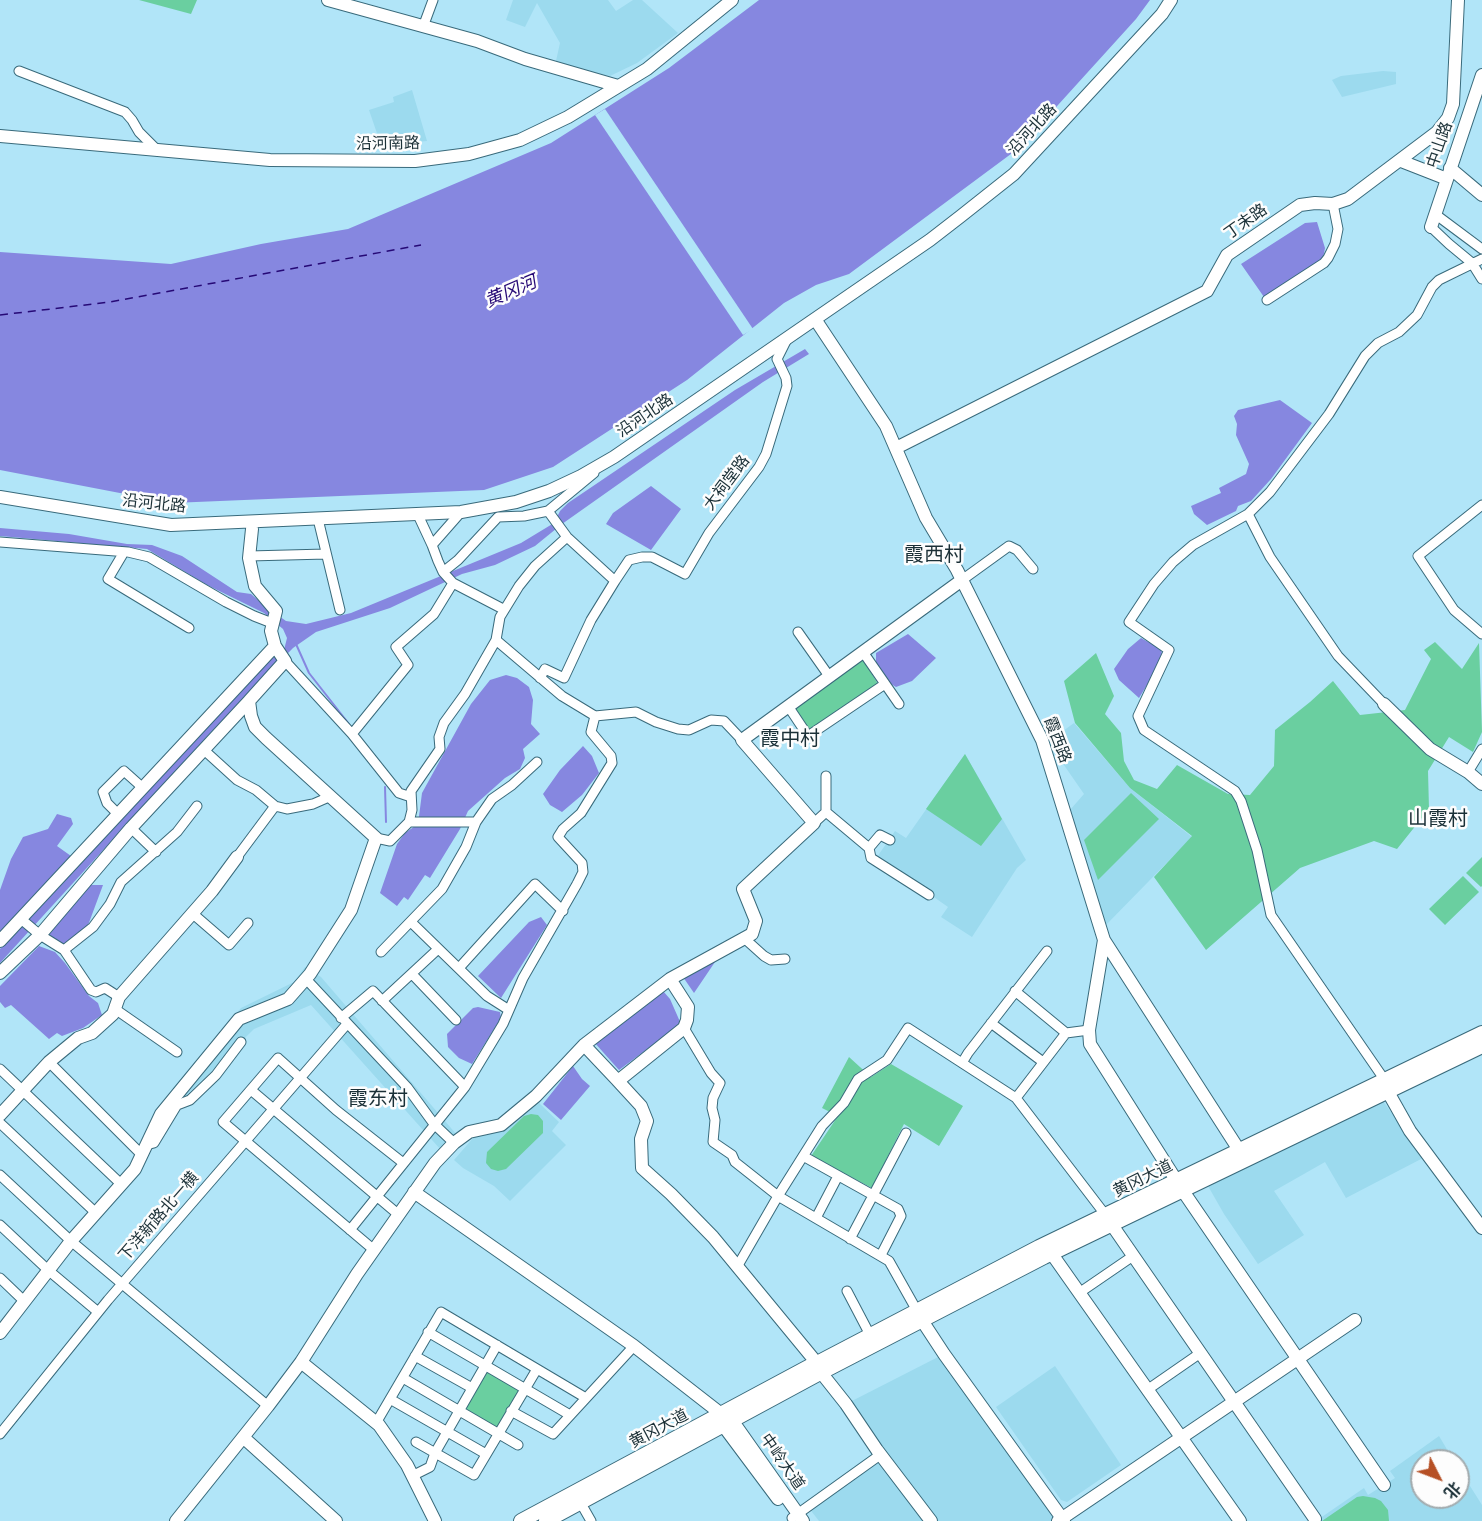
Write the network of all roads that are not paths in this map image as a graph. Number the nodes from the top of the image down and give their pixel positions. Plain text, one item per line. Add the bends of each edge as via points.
1 (328, 0) edge
2 (433, 0) edge
3 (732, 0) edge
4 (1171, 0) edge
5 (1458, 0) edge
6 (423, 27) junction
7 (20, 71) dead end
8 (1482, 75) edge
9 (618, 86) junction
10 (0, 136) edge
11 (158, 151) junction
12 (1401, 160) junction
13 (1448, 173) junction
14 (1482, 195) edge
15 (1333, 204) junction
16 (1435, 214) junction
17 (1431, 227) joint
18 (1482, 249) edge
19 (1477, 261) edge
20 (1482, 279) edge
21 (1267, 300) dead end
22 (815, 319) junction
23 (787, 339) junction
24 (896, 448) junction
25 (614, 457) junction
26 (0, 497) edge
27 (1482, 505) edge
28 (548, 511) junction
29 (461, 512) junction
30 (1248, 514) junction
31 (418, 515) junction
32 (318, 519) junction
33 (252, 529) dead end
34 (567, 537) junction
35 (0, 542) edge
36 (432, 545) junction
37 (124, 552) junction
38 (326, 554) junction
39 (249, 556) junction
40 (1033, 570) dead end
41 (448, 577) junction
42 (962, 580) junction
43 (615, 581) junction
44 (503, 609) junction
45 (340, 610) dead end
46 (274, 617) junction
47 (189, 628) dead end
48 (798, 632) dead end
49 (1482, 634) edge
50 (496, 640) junction
51 (275, 646) junction
52 (863, 652) junction
53 (285, 661) junction
54 (829, 676) junction
55 (540, 678) junction
56 (885, 684) junction
57 (249, 701) junction
58 (898, 704) dead end
59 (1384, 704) joint
60 (788, 706) junction
61 (595, 716) junction
62 (352, 734) junction
63 (742, 740) junction
64 (1482, 749) edge
65 (204, 750) junction
66 (537, 762) dead end
67 (1468, 772) junction
68 (826, 776) dead end
69 (1482, 784) edge
70 (143, 788) junction
71 (329, 797) junction
72 (411, 797) junction
73 (197, 806) dead end
74 (275, 806) junction
75 (826, 812) junction
76 (118, 814) junction
77 (409, 822) junction
78 (476, 822) junction
79 (814, 823) junction
80 (131, 828) junction
81 (376, 838) junction
82 (890, 840) dead end
83 (869, 848) junction
84 (156, 852) junction
85 (237, 857) joint
86 (928, 895) dead end
87 (563, 911) junction
88 (192, 913) junction
89 (21, 919) junction
90 (411, 922) junction
91 (248, 924) dead end
92 (40, 935) junction
93 (744, 938) junction
94 (1104, 940) junction
95 (0, 941) edge
96 (64, 950) junction
97 (437, 950) junction
98 (1047, 951) dead end
99 (381, 952) dead end
100 (785, 959) dead end
101 (459, 968) junction
102 (0, 973) edge
103 (412, 974) junction
104 (306, 979) junction
105 (670, 979) junction
106 (1016, 991) junction
107 (382, 1001) junction
108 (117, 1003) junction
109 (509, 1010) junction
110 (456, 1020) dead end
111 (344, 1021) junction
112 (991, 1023) junction
113 (684, 1028) junction
114 (1089, 1030) junction
115 (1066, 1033) junction
116 (1482, 1033) edge
117 (241, 1042) dead end
118 (584, 1045) junction
119 (1481, 1049) edge
120 (177, 1052) dead end
121 (49, 1062) junction
122 (1043, 1062) junction
123 (962, 1063) junction
124 (0, 1069) edge
125 (300, 1078) junction
126 (1384, 1078) dead end
127 (618, 1081) junction
128 (465, 1087) junction
129 (251, 1090) junction
130 (22, 1091) junction
131 (1388, 1092) dead end
132 (1016, 1098) junction
133 (273, 1109) junction
134 (0, 1115) edge
135 (0, 1122) edge
136 (434, 1124) junction
137 (906, 1133) dead end
138 (245, 1141) junction
139 (454, 1143) junction
140 (144, 1150) junction
141 (1239, 1150) dead end
142 (803, 1156) junction
143 (402, 1162) junction
144 (0, 1175) edge
145 (838, 1176) junction
146 (121, 1184) junction
147 (414, 1192) junction
148 (873, 1195) junction
149 (375, 1196) junction
150 (778, 1196) junction
151 (96, 1213) junction
152 (1104, 1213) dead end
153 (399, 1215) junction
154 (816, 1218) junction
155 (0, 1225) edge
156 (1112, 1225) dead end
157 (1482, 1228) edge
158 (351, 1230) junction
159 (850, 1239) junction
160 (71, 1241) junction
161 (1045, 1244) dead end
162 (374, 1250) junction
163 (881, 1255) junction
164 (1133, 1256) junction
165 (737, 1267) junction
166 (48, 1270) junction
167 (0, 1278) edge
168 (122, 1284) junction
169 (847, 1291) dead end
170 (1079, 1293) junction
171 (24, 1301) junction
172 (916, 1309) dead end
173 (98, 1312) junction
174 (1355, 1320) dead end
175 (923, 1322) dead end
176 (428, 1332) junction
177 (0, 1333) edge
178 (869, 1333) dead end
179 (497, 1345) junction
180 (634, 1346) junction
181 (1199, 1354) junction
182 (415, 1356) junction
183 (1298, 1359) junction
184 (301, 1362) junction
185 (485, 1366) junction
186 (818, 1367) junction
187 (537, 1369) junction
188 (403, 1378) junction
189 (472, 1388) junction
190 (525, 1389) junction
191 (1147, 1390) junction
192 (586, 1398) junction
193 (390, 1399) junction
194 (1234, 1403) junction
195 (268, 1406) junction
196 (459, 1411) junction
197 (512, 1411) junction
198 (720, 1413) dead end
199 (570, 1415) junction
200 (376, 1423) junction
201 (729, 1425) dead end
202 (447, 1431) junction
203 (498, 1433) junction
204 (0, 1434) edge
205 (244, 1438) junction
206 (1181, 1438) junction
207 (416, 1442) dead end
208 (518, 1445) dead end
209 (435, 1453) junction
210 (486, 1454) junction
211 (880, 1455) junction
212 (412, 1476) junction
213 (1384, 1485) dead end
214 (583, 1507) dead end
215 (796, 1519) edge
216 (1315, 1519) dead end
217 (1061, 1520) edge
218 (176, 1521) edge
219 (336, 1521) edge
220 (435, 1521) edge
221 (521, 1521) edge
222 (546, 1521) edge
223 (591, 1521) edge
224 (932, 1521) edge
225 (1240, 1521) edge

1 - 6 street
2 - 6 street
3 - 9 street, 沿河南路 via 647,69
4 - 22 street, 沿河北路 via 1014,174 930,240
5 - 12 street, 丁未路 via 1453,104 1437,132
6 - 9 street
7 - 11 street via 125,111
8 - 13 street, 中山路
9 - 11 street, 沿河南路 via 568,117 520,140 469,154 415,161 292,160
10 - 11 street, 沿河南路
12 - 13 street
12 - 15 street, 丁未路 via 1348,199
13 - 14 street
13 - 16 street, 中山路
15 - 21 street via 1338,229 1328,258
15 - 24 street, 丁未路 via 1300,205 1227,255 1207,291
16 - 17 street, 中山路
16 - 18 street
17 - 19 street
19 - 20 street
19 - 30 street via 1439,280 1417,315 1365,356 1291,467
22 - 23 street, 沿河北路
22 - 24 street, 霞西路 via 886,426
23 - 25 street, 沿河北路
23 - 43 street, 大祠堂路 via 777,359 788,386 766,454 709,532 685,574 652,557 642,557 629,560
24 - 42 street, 霞西路 via 926,518
25 - 28 street
25 - 29 street, 沿河北路 via 549,491 516,502
26 - 32 street, 沿河北路 via 171,525
27 - 49 street via 1418,556 1454,610
28 - 34 street
28 - 41 street via 498,517 458,560
29 - 31 street, 沿河北路
29 - 36 street
30 - 59 street via 1270,557 1338,656
30 - 126 street via 1193,545 1173,562 1129,622 1169,650 1138,716 1144,730 1235,791 1257,850 1271,915
31 - 32 street, 沿河北路
31 - 36 street
32 - 38 street
33 - 39 street
34 - 43 street
34 - 44 street via 535,566
35 - 37 street
36 - 41 street
37 - 46 street via 148,557 226,602
37 - 47 street via 108,579
38 - 39 street
38 - 45 street
39 - 46 street via 255,586
40 - 42 street via 1009,546
41 - 44 street
41 - 62 street via 434,614 396,647 408,664
42 - 52 street
42 - 94 street, 霞西路 via 1042,740
43 - 55 street via 591,620 564,678 545,669
44 - 50 street
46 - 51 street
48 - 54 street
50 - 55 street
50 - 72 street via 444,723 440,749 411,791
51 - 53 street
51 - 70 street
52 - 54 street
52 - 56 street
53 - 57 street
53 - 62 street
54 - 60 street
55 - 61 street
56 - 58 street
56 - 60 street via 808,736
57 - 65 street
57 - 71 street via 255,727
59 - 67 street via 1430,749
60 - 63 street
61 - 63 street via 636,712 689,730 711,720 724,721
61 - 87 street via 591,732 611,756 612,763 581,813 558,837 582,863 583,872
62 - 72 street via 399,793
63 - 79 street
64 - 67 street
65 - 74 street via 237,780
65 - 80 street
66 - 78 street via 492,799
67 - 69 street
68 - 75 street
70 - 76 street
70 - 76 street via 124,771 103,792
71 - 74 street via 287,809
71 - 81 street
72 - 77 street
73 - 84 street
74 - 85 street
75 - 79 street
75 - 83 street
76 - 89 street
77 - 78 street
77 - 81 street via 390,841
78 - 90 street via 442,889
79 - 93 street via 743,889 756,921 752,934
80 - 84 street
80 - 92 street
81 - 104 street via 351,910
82 - 83 street via 880,835
83 - 86 street via 871,858
84 - 96 street via 121,882 93,927
85 - 88 street
87 - 101 street via 535,884
87 - 109 street via 523,978
88 - 91 street via 229,945
88 - 108 street
89 - 92 street
89 - 95 street
90 - 97 street
90 - 99 street
92 - 96 street
92 - 102 street
93 - 100 street via 759,954 771,960
93 - 105 street
94 - 114 street, 霞西路
94 - 141 street
96 - 108 street via 91,990 105,988
97 - 101 street
97 - 103 street
98 - 106 street
101 - 109 street
103 - 107 street
103 - 110 street
104 - 111 street
104 - 140 street via 288,999 239,1019 161,1114
105 - 113 street via 688,1007
105 - 118 street
106 - 112 street
106 - 115 street
107 - 111 street, 下洋新路北一横 via 369,992
107 - 128 street
108 - 120 street
108 - 121 street via 113,1014 92,1033 78,1038
109 - 128 street
111 - 125 street, 下洋新路北一横
111 - 136 street via 407,1087
112 - 122 street
112 - 123 street
113 - 127 street
113 - 150 street via 720,1083 713,1098 713,1142
114 - 115 street
114 - 183 street, 霞西路 via 1090,1044 1183,1191
115 - 122 street
116 - 186 main road, 黄冈大道 via 1039,1247
117 - 140 street via 216,1075 190,1100 177,1105 154,1143
118 - 127 street
118 - 139 street via 536,1096 501,1125 469,1132
119 - 186 main road, 黄冈大道
121 - 130 street
121 - 140 street
122 - 132 street
123 - 132 street
123 - 142 street via 908,1028 887,1060 858,1078
124 - 130 street
125 - 129 street via 278,1058
125 - 133 street, 下洋新路北一横
125 - 143 street
127 - 165 street via 641,1106 647,1121 641,1139 642,1168 713,1237
128 - 136 street
129 - 133 street
129 - 138 street via 224,1122
130 - 134 street
130 - 146 street
131 - 157 street via 1410,1131
132 - 152 street
133 - 138 street, 下洋新路北一横
133 - 149 street
135 - 151 street
136 - 139 street
136 - 143 street
137 - 148 street
138 - 158 street
138 - 168 street, 下洋新路北一横
139 - 147 street
140 - 146 street via 135,1169
142 - 145 street
142 - 150 street
143 - 149 street
144 - 160 street
145 - 148 street
145 - 154 street
146 - 151 street
147 - 153 street
147 - 180 street
148 - 159 street
148 - 163 street via 898,1209 901,1216
149 - 153 street
149 - 158 street
150 - 154 street
150 - 165 street
151 - 160 street
153 - 162 street
154 - 159 street
155 - 166 street
156 - 164 street
158 - 162 street
159 - 163 street
160 - 166 street
160 - 168 street
161 - 170 street
162 - 184 street
163 - 172 street via 889,1261
164 - 170 street
164 - 181 street
165 - 186 street
166 - 171 street
166 - 173 street
167 - 171 street
168 - 173 street, 下洋新路北一横
168 - 195 street
169 - 178 street
170 - 191 street
171 - 177 street
173 - 204 street, 下洋新路北一横
174 - 183 street
175 - 217 street
176 - 179 street via 441,1312
176 - 182 street
176 - 185 street
179 - 185 street
179 - 187 street
180 - 192 street
180 - 198 street
181 - 191 street
181 - 194 street
182 - 188 street
182 - 189 street
183 - 194 street
183 - 213 street, 霞西路
184 - 195 street
184 - 200 street
185 - 189 street
185 - 190 street
186 - 211 street
186 - 221 main road, 黄冈大道
186 - 222 main road, 黄冈大道
187 - 190 street
187 - 192 street
188 - 193 street
188 - 196 street
189 - 196 street
190 - 197 street
190 - 199 street
191 - 206 street
192 - 199 street
193 - 200 street
193 - 202 street
194 - 206 street
194 - 216 street
195 - 205 street
196 - 202 street
196 - 203 street
197 - 199 street via 553,1434
197 - 203 street
200 - 212 street
201 - 215 street, 中岭大道
202 - 209 street
202 - 210 street
203 - 208 street
203 - 210 street
205 - 218 street
205 - 219 street
206 - 217 street
206 - 225 street
207 - 209 street
209 - 210 street via 474,1475
209 - 212 street via 430,1467
211 - 215 street
211 - 224 street
212 - 220 street
214 - 223 street

